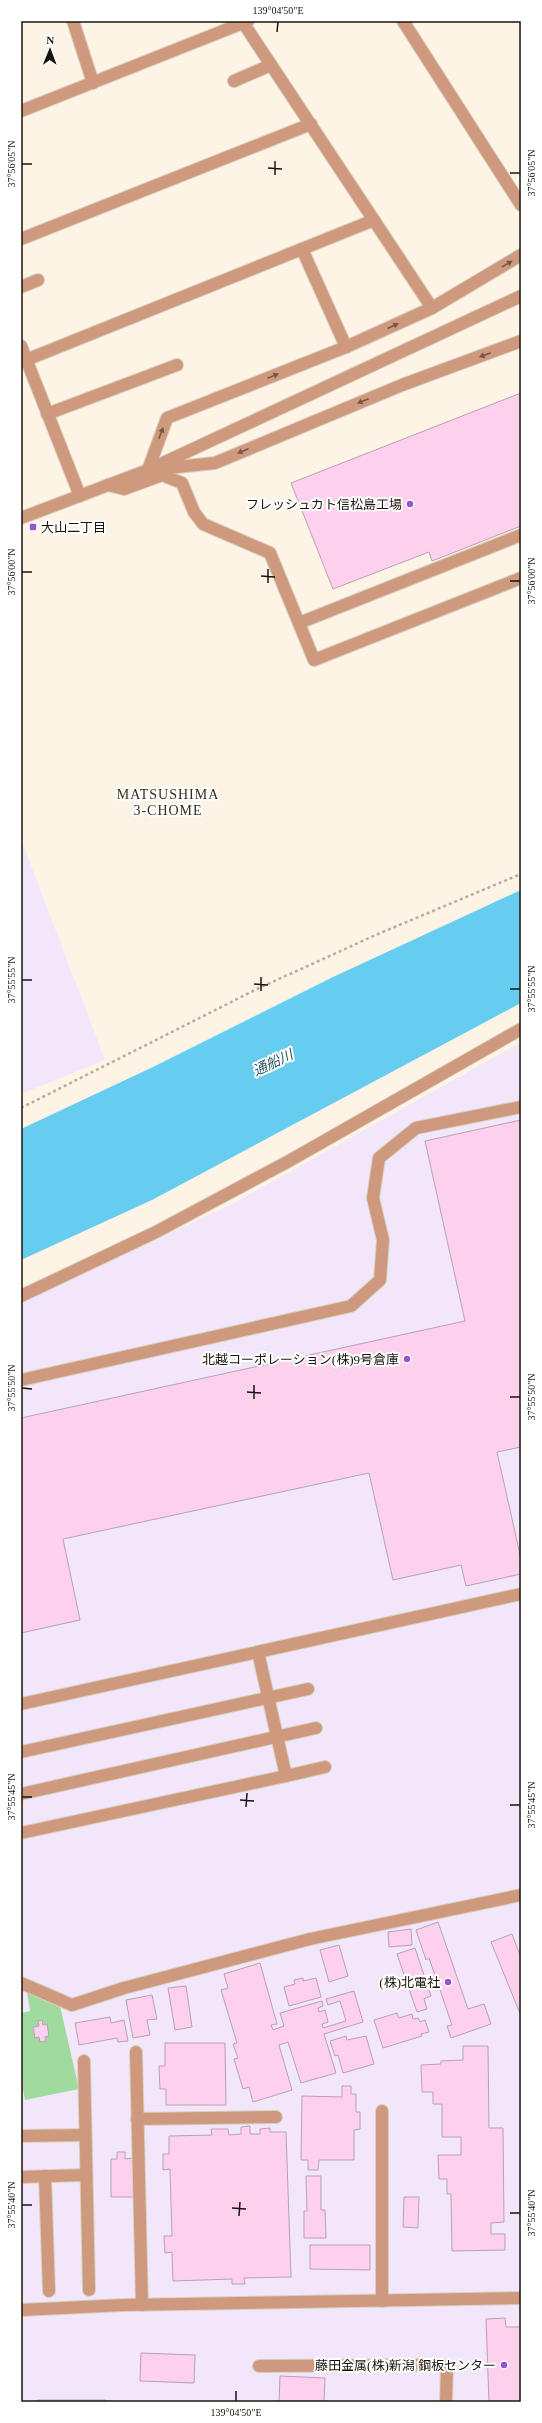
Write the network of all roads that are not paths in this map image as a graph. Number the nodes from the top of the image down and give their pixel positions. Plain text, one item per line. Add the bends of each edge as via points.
1 (73, 21) edge
2 (403, 21) edge
3 (245, 22) edge
4 (271, 65) junction
5 (234, 81) dead end
6 (93, 83) junction
7 (21, 111) edge
8 (311, 124) junction
9 (521, 205) edge
10 (374, 220) junction
11 (21, 239) edge
12 (302, 250) junction
13 (521, 255) edge
14 (38, 280) dead end
15 (21, 287) edge
16 (521, 296) edge
17 (432, 308) junction
18 (521, 341) edge
19 (21, 346) edge
20 (346, 347) junction
21 (24, 361) edge
22 (177, 365) dead end
23 (47, 414) junction
24 (148, 470) junction
25 (108, 485) junction
26 (80, 496) junction
27 (21, 518) edge
28 (521, 535) edge
29 (521, 578) edge
30 (299, 623) junction
31 (521, 1029) edge
32 (521, 1107) edge
33 (21, 1296) edge
34 (21, 1380) edge
35 (521, 1594) edge
36 (258, 1652) junction
37 (308, 1689) dead end
38 (268, 1698) junction
39 (21, 1704) edge
40 (316, 1728) dead end
41 (277, 1737) junction
42 (21, 1752) edge
43 (326, 1767) dead end
44 (286, 1776) junction
45 (21, 1794) edge
46 (21, 1833) edge
47 (521, 1896) edge
48 (21, 1983) edge
49 (136, 2052) dead end
50 (84, 2061) dead end
51 (382, 2111) dead end
52 (276, 2116) dead end
53 (137, 2119) junction
54 (85, 2135) junction
55 (21, 2136) edge
56 (85, 2175) junction
57 (45, 2176) junction
58 (21, 2177) edge
59 (88, 2290) dead end
60 (49, 2291) dead end
61 (521, 2298) edge
62 (382, 2301) junction
63 (142, 2305) junction
64 (21, 2310) edge
65 (259, 2366) dead end
66 (446, 2402) edge

1 - 6 street
2 - 9 street
3 - 4 street
3 - 6 street
4 - 5 street
4 - 8 street
6 - 7 street
8 - 10 street
8 - 11 street
10 - 12 street
10 - 17 street
12 - 20 street
12 - 21 street
17 -> 13 street
14 - 15 street
16 - 24 street
20 -> 17 street
18 -> 24 street via 402,386 215,463
19 - 21 street
24 -> 20 street via 167,418
21 - 23 street
22 - 23 street
23 - 26 street
24 - 25 street
25 - 26 street
25 - 30 street via 124,489 162,475 182,483 194,512 203,524 270,553
26 - 27 street
28 - 30 street
29 - 30 street via 314,660
31 - 33 street via 289,1161 156,1232
32 - 34 street via 416,1128 379,1158 373,1198 383,1240 380,1280 351,1306
35 - 36 street
36 - 38 street
36 - 39 street
37 - 38 street
38 - 41 street
38 - 42 street
40 - 41 street
41 - 44 street
41 - 45 street
43 - 44 street
44 - 46 street
47 - 48 street via 310,1939 124,1988 72,2005
49 - 53 street
50 - 54 street
51 - 62 street
52 - 53 street
53 - 63 street
54 - 55 street
54 - 56 street
56 - 57 street
56 - 59 street
57 - 58 street
57 - 60 street
61 - 62 street
62 - 63 street
63 - 64 street
65 - 66 street via 447,2366

